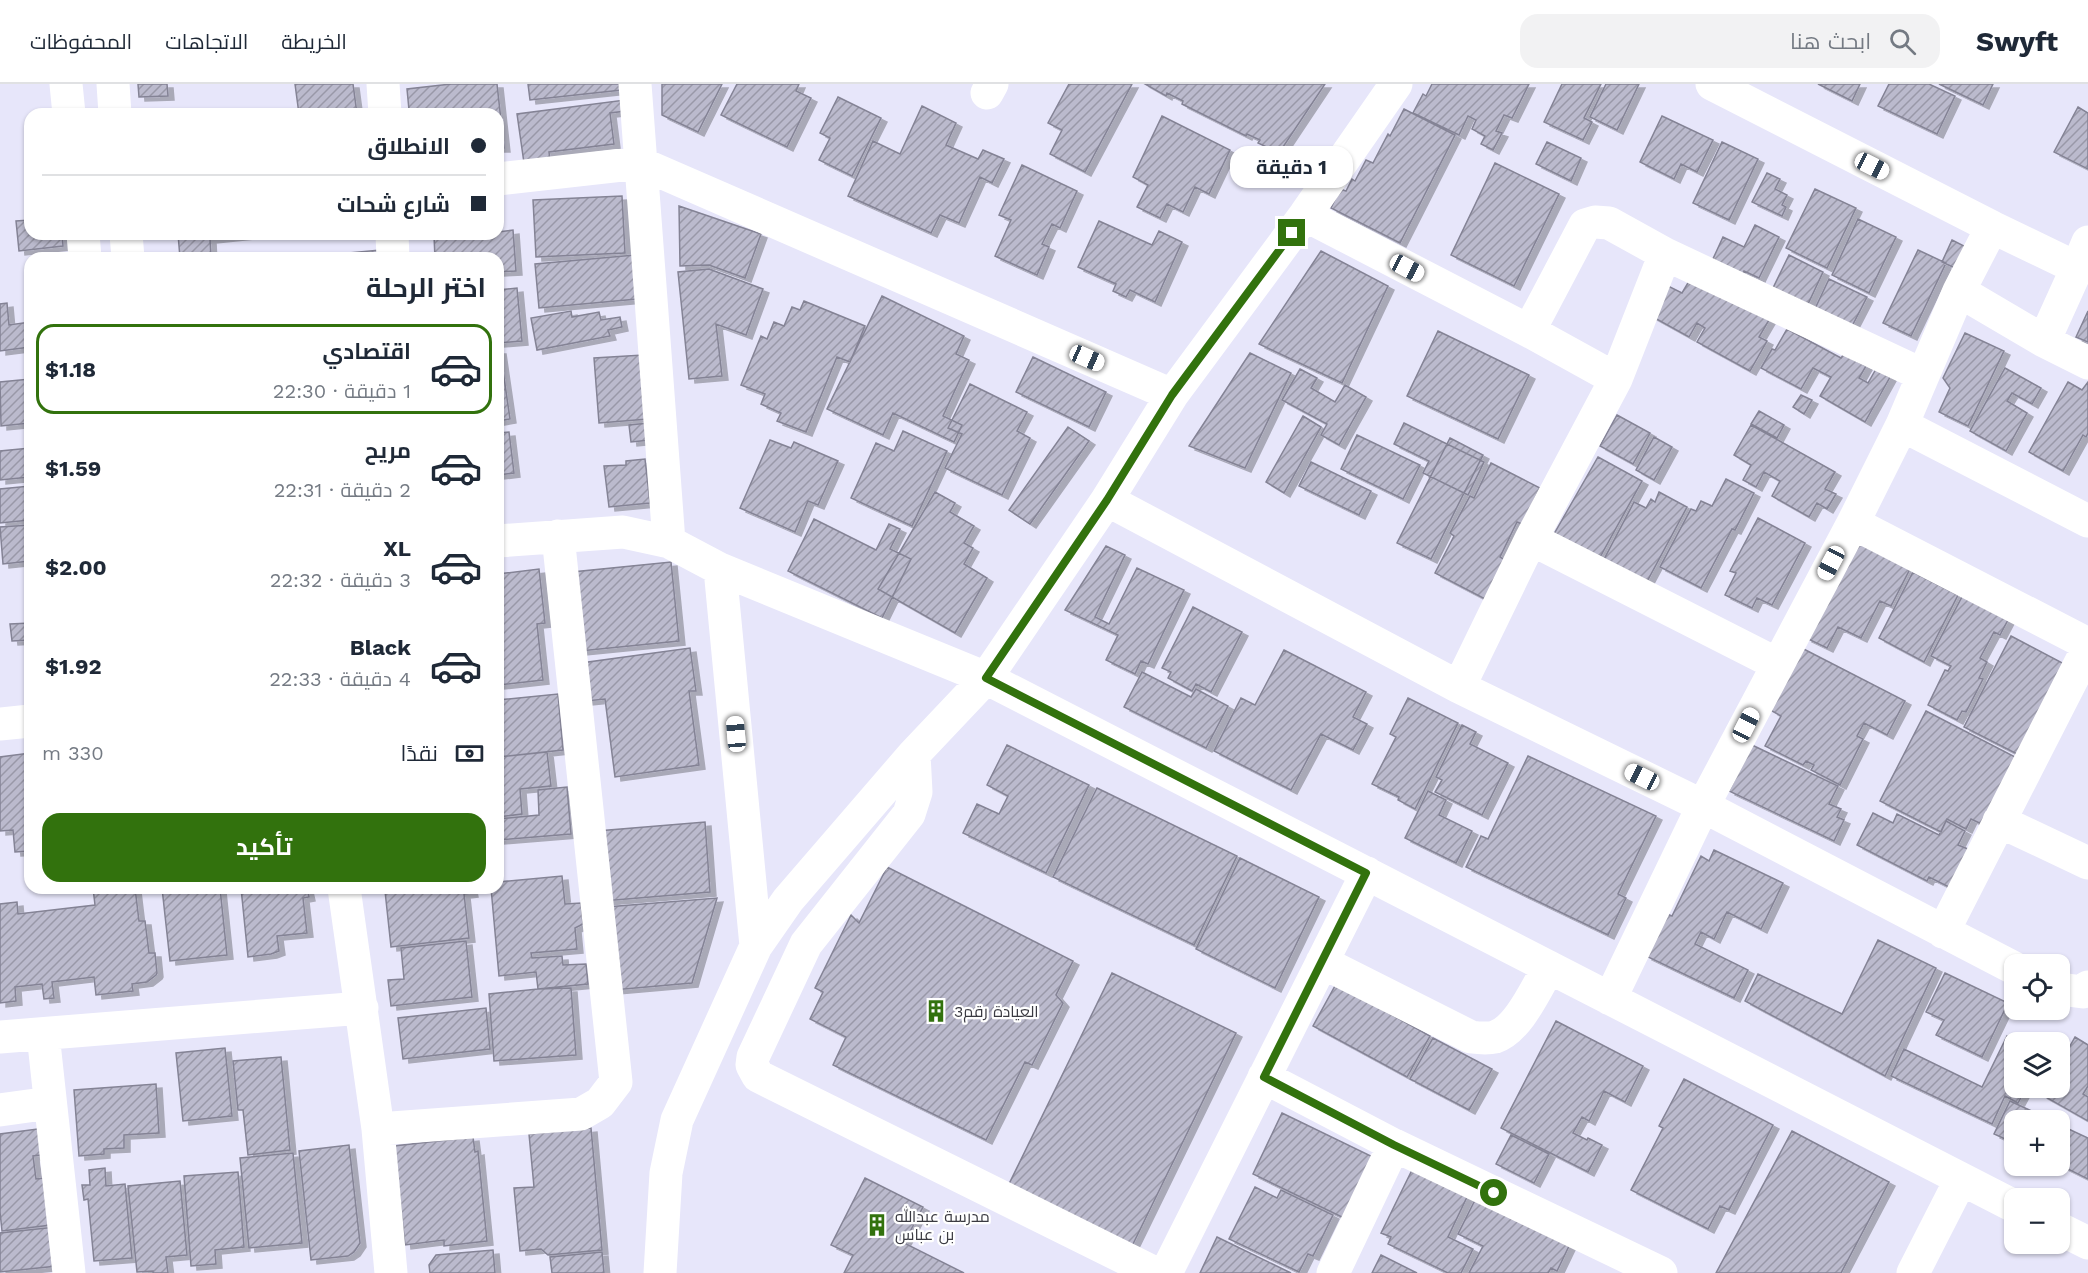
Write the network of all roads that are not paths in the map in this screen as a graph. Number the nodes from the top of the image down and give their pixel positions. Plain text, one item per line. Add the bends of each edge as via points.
1 (66, 84) edge
2 (113, 84) edge
3 (383, 84) edge
4 (635, 84) edge
5 (1396, 84) edge
6 (1712, 84) edge
7 (68, 108) edge
8 (115, 108) edge
9 (385, 108) edge
10 (640, 163) junction
11 (504, 177) edge
12 (1305, 215) junction
13 (1992, 227) junction
14 (1665, 254) junction
15 (2082, 255) edge
16 (1959, 291) junction
17 (1529, 331) junction
18 (2043, 341) junction
19 (2088, 363) edge
20 (1923, 375) junction
21 (1616, 379) junction
22 (1172, 395) junction
23 (1902, 425) junction
24 (1107, 500) junction
25 (2088, 521) edge
26 (1853, 523) junction
27 (558, 536) junction
28 (1531, 539) junction
29 (504, 540) edge
30 (669, 542) junction
31 (720, 569) junction
32 (2088, 646) edge
33 (1777, 664) junction
34 (986, 678) junction
35 (1459, 687) junction
36 (24, 722) edge
37 (0, 724) edge
38 (914, 754) junction
39 (1703, 806) junction
40 (1999, 821) junction
41 (2088, 863) edge
42 (1366, 873) junction
43 (345, 894) edge
44 (1943, 932) junction
45 (756, 946) junction
46 (1322, 962) junction
47 (2004, 963) edge
48 (1549, 967) junction
49 (2088, 987) edge
50 (2070, 990) edge
51 (1610, 999) junction
52 (362, 1008) junction
53 (43, 1034) junction
54 (0, 1038) edge
55 (1264, 1077) junction
56 (50, 1103) junction
57 (0, 1110) edge
58 (378, 1128) junction
59 (1394, 1145) junction
60 (1961, 1179) junction
61 (2004, 1201) edge
62 (2070, 1234) edge
63 (2088, 1243) edge
64 (1608, 1262) edge
65 (69, 1273) edge
66 (391, 1273) edge
67 (660, 1273) edge
68 (1155, 1273) edge
69 (1166, 1273) edge
70 (1333, 1273) edge
71 (1661, 1273) edge
72 (1913, 1273) edge

1 - 7 street
2 - 8 street
3 - 9 street
4 - 10 street
5 - 12 street
6 - 13 street
10 - 11 street
10 - 22 street
10 - 30 street
12 - 17 street
12 - 22 street
13 - 15 street
13 - 16 street
14 - 17 street via 1609,223 1585,225
14 - 20 street
14 - 21 street
15 - 18 street
16 - 18 street
16 - 20 street
17 - 21 street
18 - 19 street
20 - 23 street
21 - 28 street
22 - 24 street
23 - 25 street
23 - 26 street
24 - 34 street
24 - 35 street
26 - 32 street
26 - 33 street
27 - 29 street
27 - 30 street via 623,532
27 - 58 street via 616,1082 600,1103 581,1114
28 - 33 street
28 - 35 street
30 - 31 street
31 - 34 street
31 - 45 street
32 - 40 street
33 - 39 street
34 - 38 street
34 - 42 street
35 - 39 street
36 - 37 street
38 - 45 street via 788,900
38 - 68 street via 916,792 909,814 806,944 752,1065 758,1076
39 - 44 street
39 - 51 street
40 - 41 street
40 - 44 street
42 - 46 street
42 - 48 street
43 - 52 street
44 - 47 street
45 - 67 street via 677,1120 666,1173
46 - 48 street via 1471,1037 1483,1038 1495,1036 1514,1024
46 - 55 street
48 - 51 street
49 - 50 street via 2082,992
51 - 60 street
52 - 53 street
52 - 58 street
53 - 54 street
53 - 56 street
55 - 59 street
55 - 69 street
56 - 57 street
56 - 65 street
58 - 66 street
59 - 64 street
59 - 70 street
60 - 61 street
60 - 72 street
62 - 63 street
64 - 71 street

